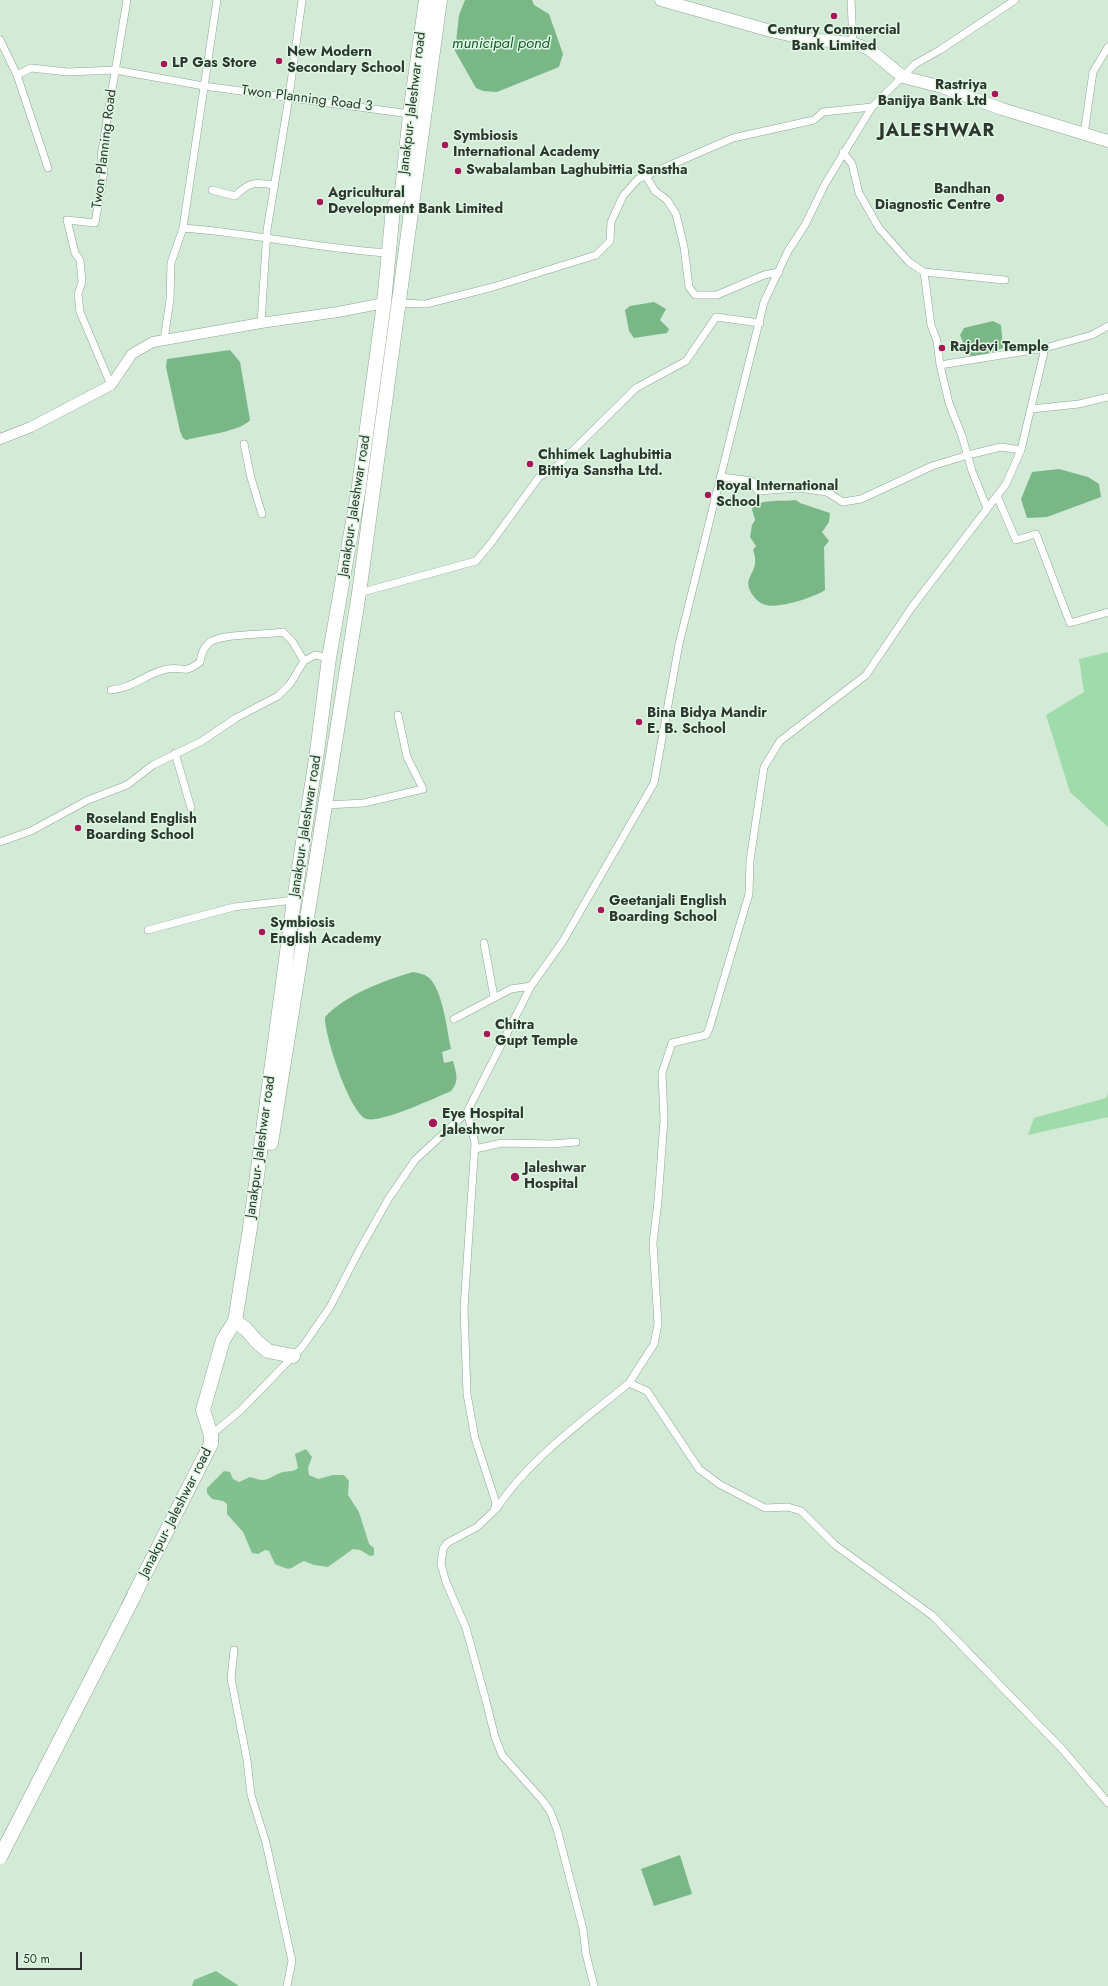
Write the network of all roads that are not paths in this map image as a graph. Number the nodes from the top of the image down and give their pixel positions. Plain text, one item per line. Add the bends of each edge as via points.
1 (127, 0) edge
2 (217, 0) edge
3 (302, 0) edge
4 (426, 0) edge
5 (440, 0) edge
6 (661, 0) edge
7 (851, 0) edge
8 (1016, 0) edge
9 (0, 40) edge
10 (852, 43) junction
11 (1108, 47) edge
12 (115, 70) junction
13 (17, 75) junction
14 (903, 77) junction
15 (204, 86) junction
16 (289, 97) junction
17 (872, 107) junction
18 (410, 114) junction
19 (1084, 134) junction
20 (1108, 141) edge
21 (843, 152) junction
22 (48, 168) dead end
23 (646, 176) junction
24 (273, 185) junction
25 (212, 190) dead end
26 (183, 228) junction
27 (266, 238) junction
28 (389, 253) junction
29 (779, 272) junction
30 (924, 272) junction
31 (1005, 280) dead end
32 (384, 303) junction
33 (398, 303) junction
34 (760, 322) junction
35 (261, 323) junction
36 (1108, 326) edge
37 (164, 340) junction
38 (1045, 348) junction
39 (940, 365) junction
40 (111, 384) junction
41 (1108, 397) edge
42 (1031, 409) junction
43 (0, 439) edge
44 (244, 444) dead end
45 (1021, 450) junction
46 (968, 455) junction
47 (721, 477) junction
48 (997, 496) junction
49 (988, 508) junction
50 (262, 514) dead end
51 (359, 593) junction
52 (1108, 612) edge
53 (330, 658) junction
54 (304, 661) junction
55 (111, 690) dead end
56 (398, 715) dead end
57 (175, 753) junction
58 (326, 805) junction
59 (191, 808) dead end
60 (0, 842) edge
61 (294, 900) junction
62 (148, 930) dead end
63 (484, 943) dead end
64 (531, 986) junction
65 (494, 997) junction
66 (454, 1019) dead end
67 (467, 1112) junction
68 (576, 1142) dead end
69 (475, 1149) junction
70 (250, 1228) junction
71 (235, 1321) junction
72 (293, 1356) junction
73 (629, 1383) junction
74 (211, 1435) junction
75 (494, 1511) junction
76 (234, 1650) dead end
77 (43, 1773) junction
78 (1108, 1803) edge
79 (0, 1857) edge
80 (0, 1867) edge
81 (287, 1986) edge
82 (594, 1986) edge

1 - 12 street
2 - 15 street
3 - 16 street
4 - 18 highway, Janakpur- Jaleshwar road
5 - 33 highway
6 - 10 main road via 771,31 807,39
7 - 10 street
8 - 14 street via 914,64
9 - 13 street
10 - 14 main road via 869,50
11 - 19 street via 1093,72
12 - 13 street, Twon Planning Road via 68,72 31,68
12 - 15 street, Twon Planning Road 3
12 - 40 street, Twon Planning Road via 102,156 104,171 95,223 67,220 74,253 80,260 80,312
13 - 22 street
14 - 17 street
14 - 19 main road via 942,87 1002,109
15 - 16 street, Twon Planning Road 3
15 - 26 street
16 - 18 street, Twon Planning Road 3
16 - 24 street
17 - 21 street
17 - 23 street via 823,112 814,120 733,138
18 - 28 highway, Janakpur- Jaleshwar road via 402,191 393,209
19 - 20 main road
21 - 29 street
21 - 30 street via 852,164 859,193 879,228 909,262
23 - 29 street via 655,191 666,200 676,214 684,247 689,287 695,295 717,295 759,277
23 - 33 street via 638,179 623,196 611,222 610,241 596,255 493,287 426,304
24 - 25 street via 256,182 244,187 235,196
24 - 27 street
26 - 27 street via 226,231
26 - 37 street via 171,263 170,300
27 - 28 street
27 - 35 street
28 - 32 highway, Janakpur- Jaleshwar road
29 - 34 street via 764,302
30 - 31 street
30 - 39 street via 931,326 937,340
32 - 33 street
32 - 35 street
32 - 53 highway, Janakpur- Jaleshwar road via 358,493
33 - 51 highway
34 - 47 street
34 - 51 street via 716,317 686,361 636,388 555,468 539,477 476,561
35 - 37 street
36 - 38 street via 1092,335
37 - 40 street via 153,342 132,354
38 - 39 street
38 - 42 street
39 - 46 street via 949,403
40 - 43 street via 31,427
41 - 42 street via 1078,404
42 - 45 street
44 - 50 street
45 - 46 street via 1001,447
45 - 48 street via 1006,484
46 - 47 street via 932,466 861,499 843,502 826,492 799,488 758,491 752,481
46 - 49 street
47 - 64 street via 679,644 654,783 563,942
48 - 49 street
48 - 52 street via 1016,540 1036,534 1070,623
49 - 73 street via 912,607 866,675 780,741 764,767 750,860 749,894 709,1030 706,1035 672,1042 662,1073 664,1120 653,1243 658,1324 654,1344
51 - 58 highway
53 - 54 street via 315,655
53 - 61 highway, Janakpur- Jaleshwar road
54 - 55 street via 292,641 283,632 220,638 210,642 202,651 200,662 189,670 167,670 120,690
54 - 57 street via 290,684 278,696 236,718 202,741
56 - 58 street via 407,757 422,788 364,803
57 - 59 street
57 - 60 street via 119,789 88,800 30,831
58 - 70 highway via 262,1210
61 - 62 street via 234,907
61 - 70 highway, Janakpur- Jaleshwar road
63 - 65 street
64 - 65 street via 511,989
64 - 67 street
65 - 66 street
67 - 69 street via 476,1143
67 - 72 street via 415,1160 389,1198 330,1307
68 - 69 street via 502,1143
69 - 75 street via 464,1301 467,1394 475,1438 496,1503
70 - 71 highway, Janakpur- Jaleshwar road
71 - 72 highway via 268,1351
71 - 74 highway, Janakpur- Jaleshwar road via 223,1340 203,1410
72 - 74 street via 241,1410
73 - 75 street via 555,1443 506,1494
73 - 78 street via 647,1391 699,1470 719,1484 765,1508 801,1511 835,1544 933,1616 1063,1750
74 - 77 highway, Janakpur- Jaleshwar road via 211,1444
75 - 82 street via 477,1527 448,1543 443,1549 442,1564 446,1582 466,1628 502,1755 550,1811 557,1829 583,1930
76 - 81 street via 231,1678 251,1795 266,1843 292,1961
77 - 79 highway, Janakpur- Jaleshwar road
77 - 79 highway, Janakpur- Jaleshwar road, bridge via 134,1596
77 - 80 highway, Janakpur- Jaleshwar road

